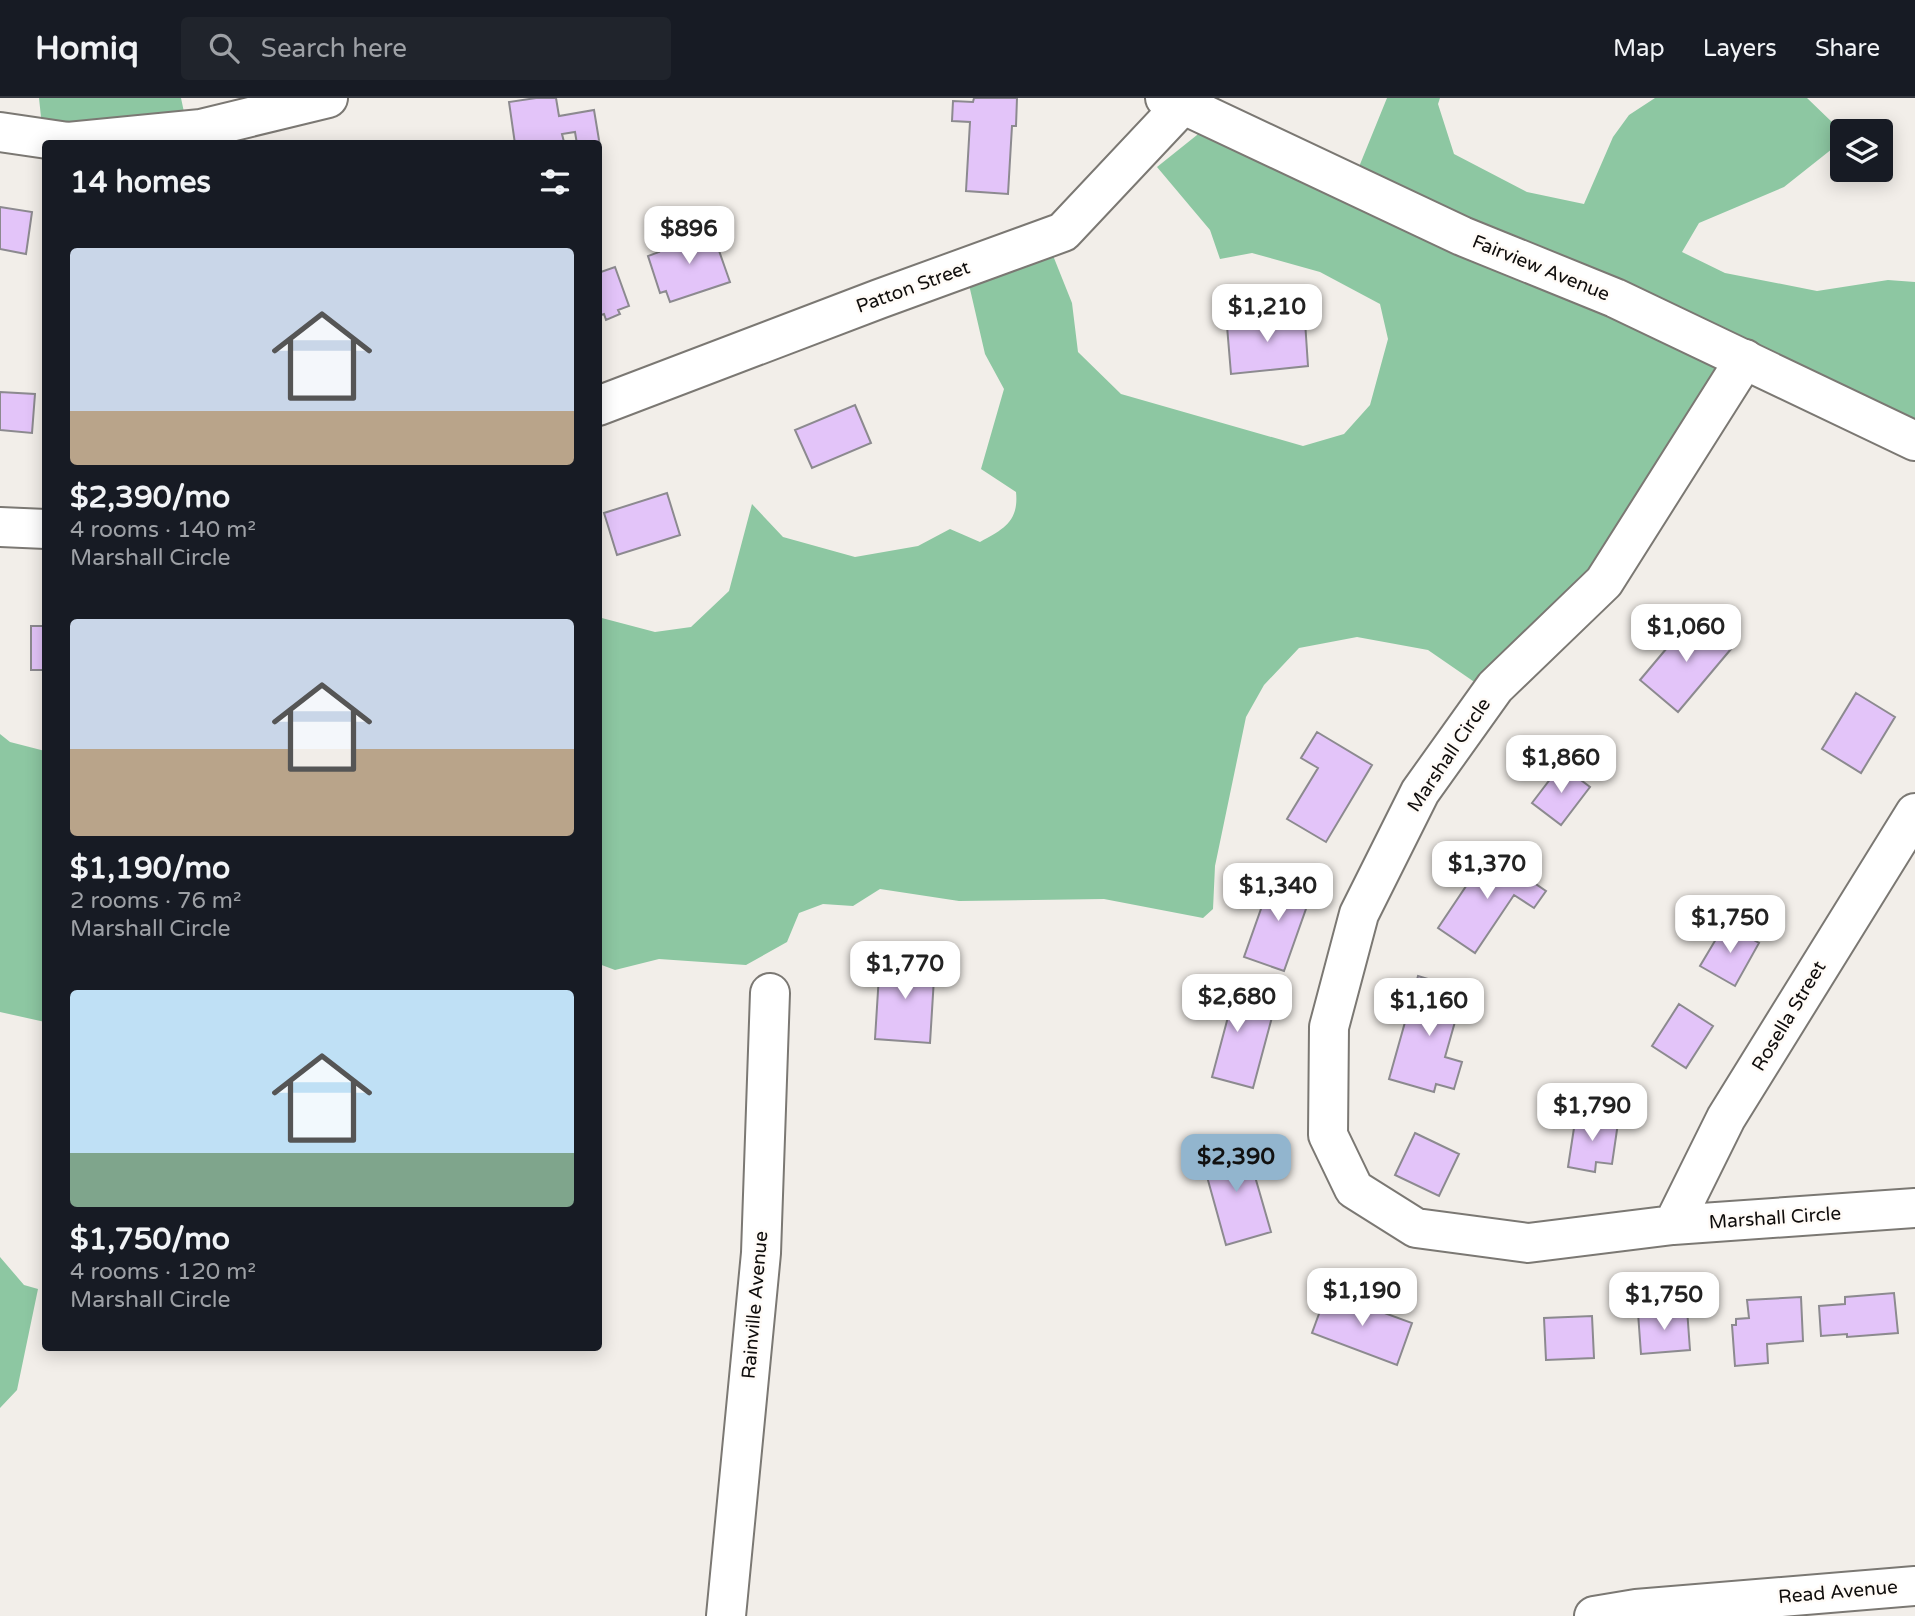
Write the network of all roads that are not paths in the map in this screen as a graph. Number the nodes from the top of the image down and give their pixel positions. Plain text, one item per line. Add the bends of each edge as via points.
1 (328, 98) edge
2 (1180, 100) edge
3 (0, 132) edge
4 (54, 140) edge
5 (88, 140) edge
6 (1745, 359) junction
7 (602, 404) edge
8 (1915, 441) edge
9 (0, 527) edge
10 (42, 529) edge
11 (1915, 813) edge
12 (770, 993) dead end
13 (1915, 1208) edge
14 (1673, 1225) junction
15 (1915, 1586) edge
16 (1637, 1612) edge
17 (726, 1616) edge
18 (1594, 1616) edge

1 - 5 street via 201,129
2 - 6 street, Fairview Avenue via 1462,236
2 - 7 street, Patton Street via 1063,232
3 - 4 street
6 - 8 street, Fairview Avenue
6 - 14 street, Marshall Circle via 1604,582 1495,687 1420,792 1359,914 1329,1027 1328,1136 1354,1189 1416,1228 1528,1243
9 - 10 street
11 - 14 street, Rosella Street via 1726,1118
12 - 17 street, Rainville Avenue via 761,1253
13 - 14 street, Marshall Circle
15 - 16 street, Read Avenue
16 - 18 street, Read Avenue

